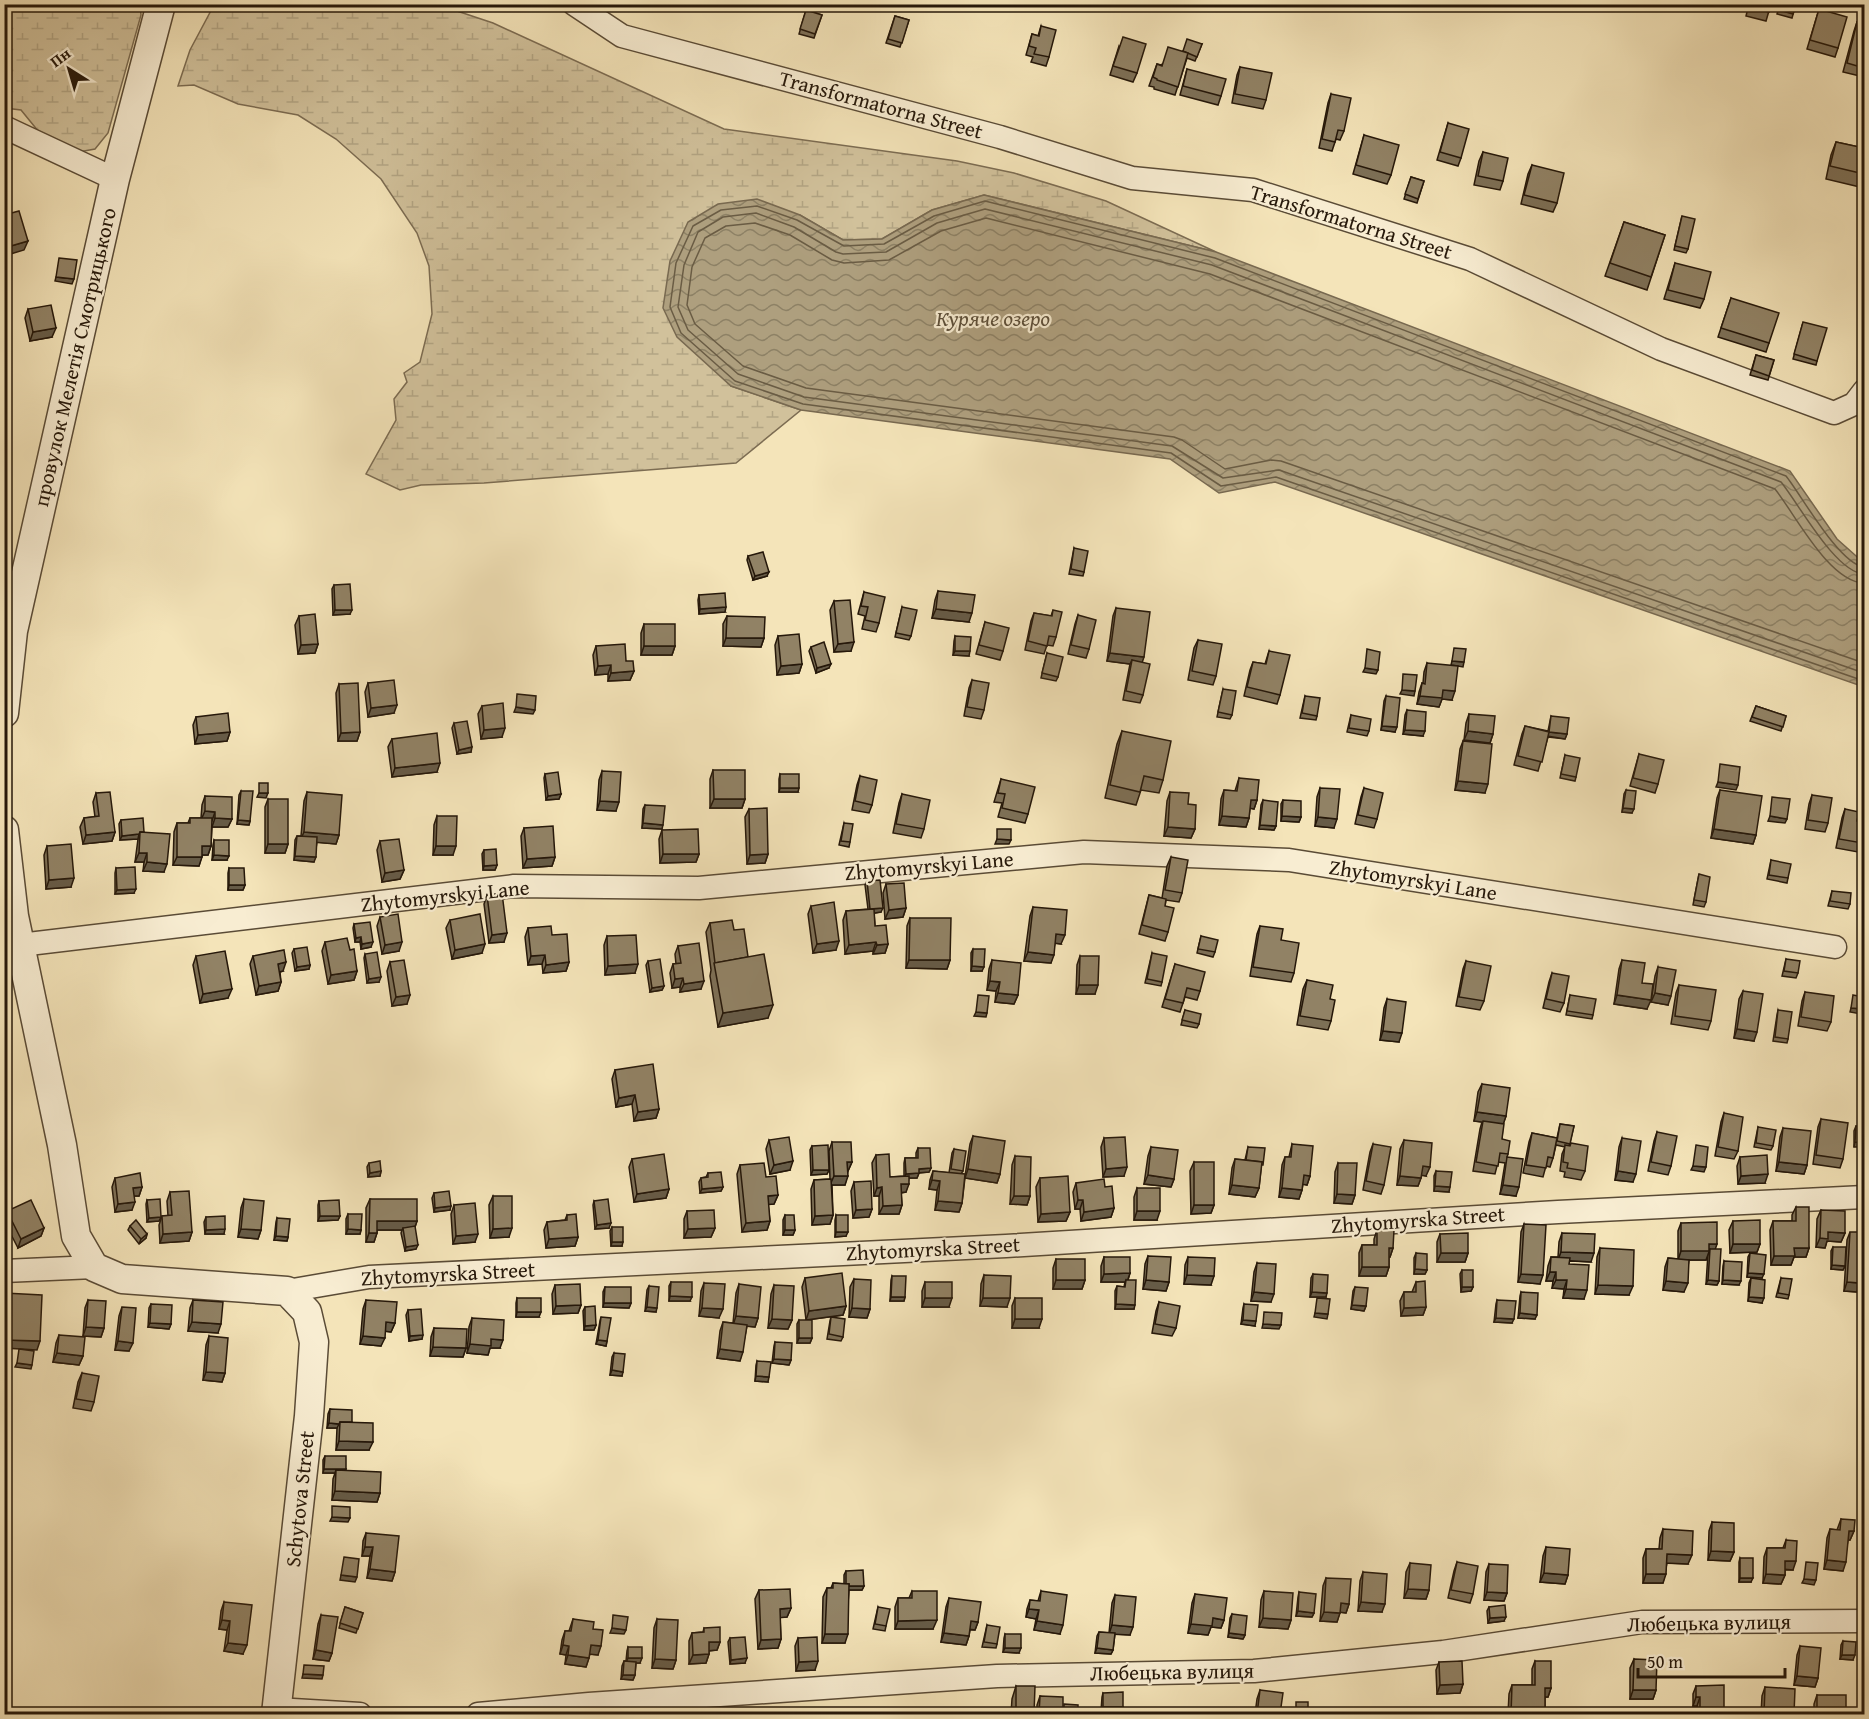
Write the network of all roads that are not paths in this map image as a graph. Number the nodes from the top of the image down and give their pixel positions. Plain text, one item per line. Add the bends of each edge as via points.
1 (161, 4) edge
2 (574, 4) edge
3 (4, 127) edge
4 (115, 179) junction
5 (1864, 391) edge
6 (4, 713) edge
7 (4, 830) edge
8 (9, 916) edge
9 (20, 945) junction
10 (1835, 947) dead end
11 (1864, 1197) edge
12 (94, 1267) junction
13 (4, 1270) edge
14 (287, 1291) junction
15 (1864, 1621) edge
16 (276, 1712) edge
17 (360, 1714) edge
18 (478, 1714) edge

1 - 4 street, провулок Мелетія Смотрицького
2 - 5 street, Transformatorna Street via 622,36 1000,137 1132,178 1253,190 1470,259 1661,349 1834,413 1854,404
3 - 4 street
4 - 6 street, провулок Мелетія Смотрицького via 13,631
7 - 8 street
8 - 9 street
9 - 10 street, Zhytomyrskyi Lane via 514,886 699,888 1084,852 1289,860
9 - 12 street via 62,1145 76,1236
11 - 14 street, Zhytomyrska Street via 1006,1246 369,1276
12 - 13 street, Zhytomyrska Street
12 - 14 street, Zhytomyrska Street via 122,1279
14 - 16 street, Schytova Street via 307,1312 314,1342
15 - 18 street, Любецька вулиця via 1642,1622 1443,1652 1254,1671 996,1677
16 - 17 street

